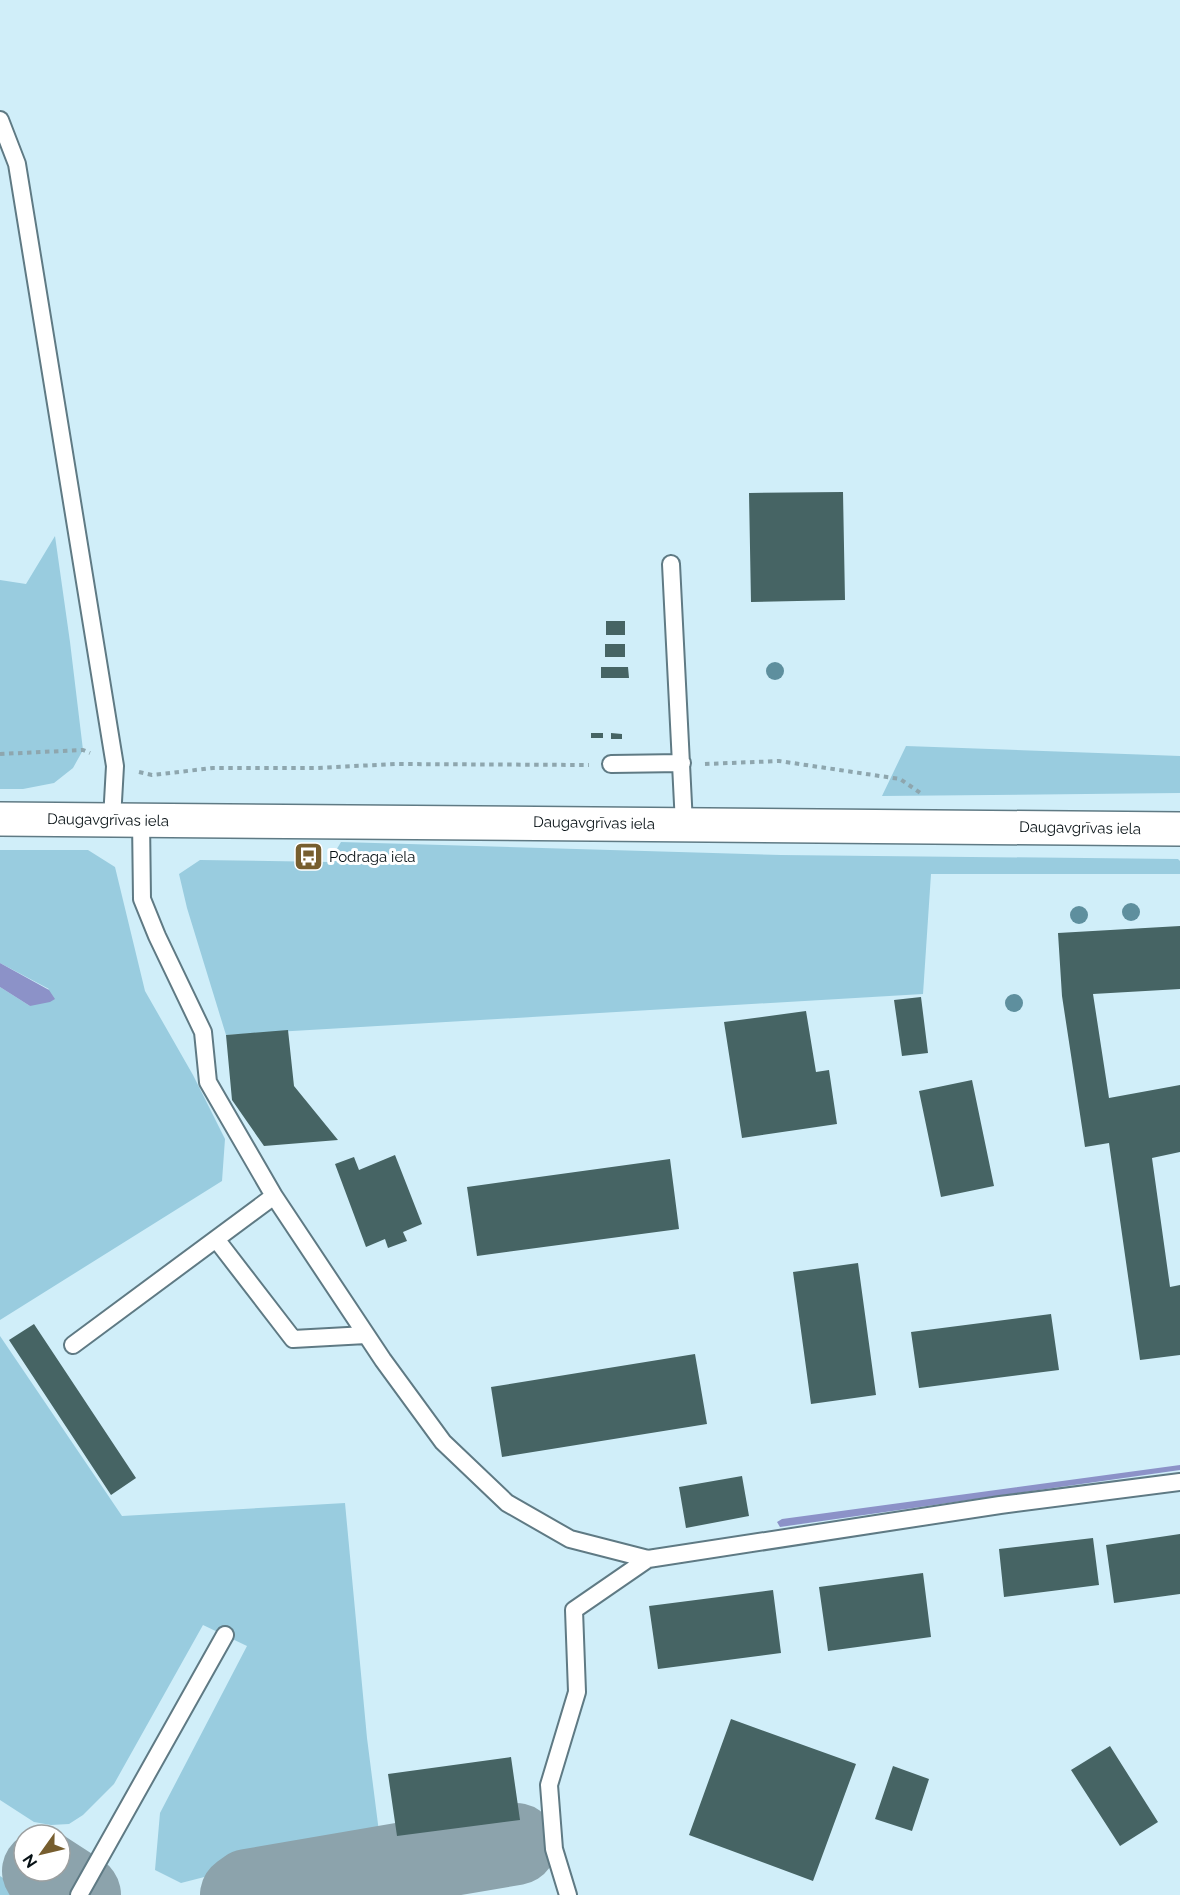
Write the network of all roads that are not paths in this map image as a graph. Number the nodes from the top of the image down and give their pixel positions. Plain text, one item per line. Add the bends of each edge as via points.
1 (0, 120) edge
2 (671, 564) dead end
3 (682, 763) junction
4 (611, 765) road end
5 (4, 819) edge
6 (126, 820) junction
7 (684, 824) junction
8 (1180, 829) edge
9 (274, 1196) junction
10 (216, 1239) junction
11 (366, 1335) junction
12 (72, 1345) dead end
13 (1180, 1482) edge
14 (648, 1559) junction
15 (225, 1635) dead end
16 (79, 1894) edge
17 (568, 1895) edge

1 - 6 lane via 17,164
2 - 3 lane
3 - 4 lane
3 - 7 lane
5 - 6 main road, Daugavgrīvas iela
6 - 7 main road, Daugavgrīvas iela
6 - 9 lane via 142,899 203,1032 208,1082
7 - 8 main road, Daugavgrīvas iela
9 - 10 lane
9 - 11 lane
10 - 11 lane via 293,1339
10 - 12 lane
11 - 14 lane via 443,1442 507,1503 570,1539
13 - 14 lane via 1000,1505
14 - 17 lane via 574,1610 577,1692 549,1785 554,1849
15 - 16 lane

